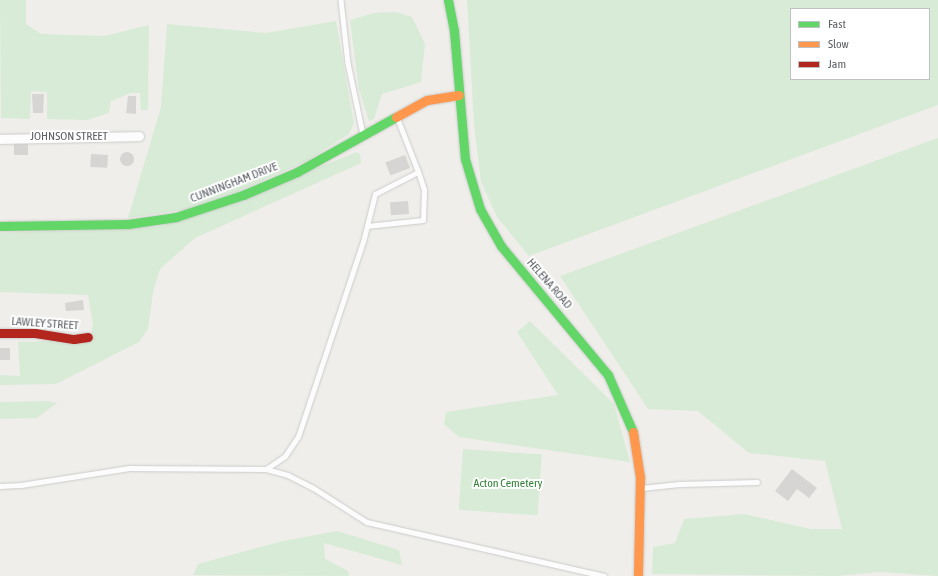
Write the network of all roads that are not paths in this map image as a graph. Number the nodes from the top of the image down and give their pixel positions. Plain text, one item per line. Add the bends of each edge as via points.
1 (341, 0) edge
2 (448, 0) edge
3 (459, 95) junction
4 (396, 117) junction
5 (363, 134) junction
6 (138, 136) dead end
7 (0, 139) edge
8 (418, 172) junction
9 (0, 226) edge
10 (367, 226) junction
11 (0, 333) edge
12 (88, 338) dead end
13 (266, 470) junction
14 (756, 482) dead end
15 (0, 486) edge
16 (640, 488) junction
17 (604, 576) edge
18 (638, 576) edge

1 - 5 lane via 348,64
2 - 3 main road, HELENA ROAD via 454,31
3 - 4 main road, CUNNINGHAM DRIVE via 426,100
3 - 16 main road, HELENA ROAD via 465,159 480,209 501,246 596,358 619,393 636,443
4 - 5 main road, CUNNINGHAM DRIVE
4 - 8 lane
5 - 9 main road, CUNNINGHAM DRIVE via 297,172 258,189 176,217 128,224
6 - 7 street, JOHNSON STREET
8 - 10 lane via 375,194
8 - 10 lane via 424,190 423,220
10 - 13 lane via 298,437 285,456
11 - 12 main road, LAWLEY STREET
13 - 15 lane via 129,468
13 - 17 lane via 288,475 312,487 367,522
14 - 16 lane
16 - 18 main road, HELENA ROAD

